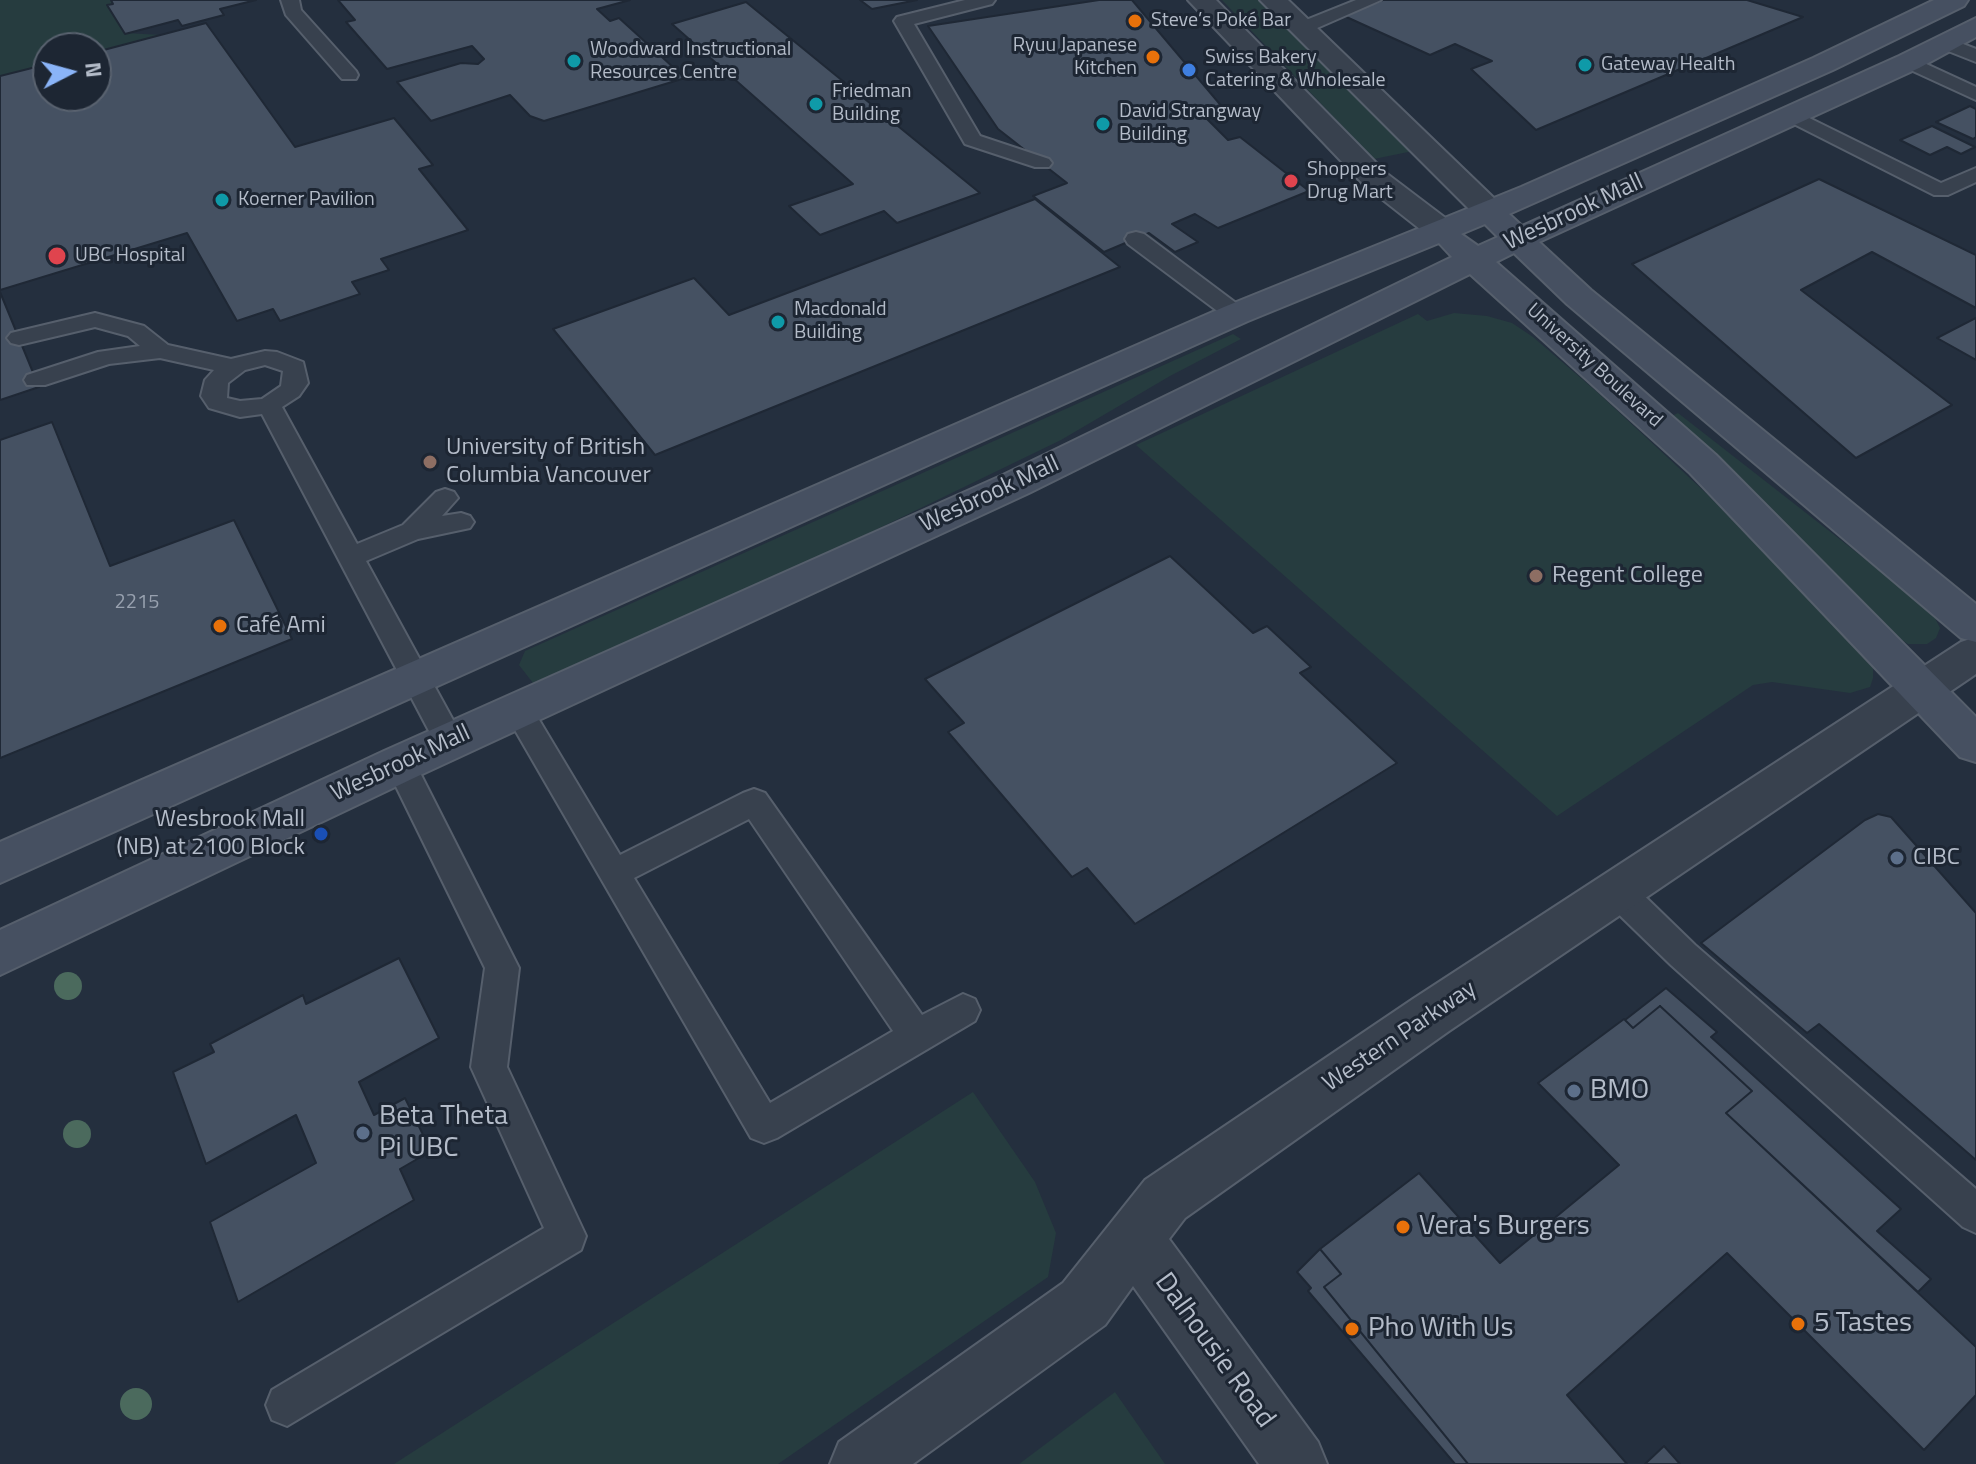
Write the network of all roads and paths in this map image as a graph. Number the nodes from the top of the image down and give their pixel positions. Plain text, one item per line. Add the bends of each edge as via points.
1 (290, 0) edge
2 (986, 0) edge
3 (1201, 0) edge
4 (1273, 0) edge
5 (1372, 0) edge
6 (1955, 0) edge
7 (1976, 26) edge
8 (1302, 28) junction
9 (1945, 43) junction
10 (1976, 56) edge
11 (1909, 62) junction
12 (349, 75) dead end
13 (1976, 94) edge
14 (1791, 115) junction
15 (1042, 163) dead end
16 (1976, 174) edge
17 (1489, 211) junction
18 (1441, 230) junction
19 (1517, 238) junction
20 (1136, 239) dead end
21 (1473, 259) junction
22 (1236, 314) junction
23 (19, 338) dead end
24 (160, 351) junction
25 (233, 367) junction
26 (36, 380) dead end
27 (269, 405) junction
28 (445, 498) dead end
29 (461, 522) dead end
30 (412, 531) junction
31 (351, 557) junction
32 (1976, 627) edge
33 (1976, 653) edge
34 (416, 679) junction
35 (1921, 688) junction
36 (519, 711) junction
37 (450, 742) junction
38 (1976, 745) edge
39 (400, 764) junction
40 (0, 863) edge
41 (614, 873) junction
42 (1617, 891) junction
43 (0, 953) edge
44 (963, 1010) dead end
45 (916, 1036) junction
46 (1976, 1214) edge
47 (1133, 1238) junction
48 (287, 1405) dead end
49 (861, 1464) edge
50 (1296, 1464) edge

1 - 12 lane via 292,11
2 - 15 lane via 903,21 972,140
3 - 18 street, University Boulevard via 1360,165
4 - 8 street, University Boulevard
5 - 8 lane
6 - 17 main road, Wesbrook Mall
7 - 9 main road, Wesbrook Mall
8 - 17 street, University Boulevard
9 - 10 lane
9 - 11 main road, Wesbrook Mall
11 - 13 lane
11 - 14 main road, Wesbrook Mall
14 - 16 lane via 1941,191
14 - 19 main road, Wesbrook Mall
17 - 18 main road, Wesbrook Mall
17 - 19 main road, University Boulevard
18 - 21 main road, University Boulevard
18 - 22 main road, Wesbrook Mall
19 - 21 main road, Wesbrook Mall
19 - 32 main road, University Boulevard via 1579,297
20 - 22 lane
21 - 35 main road, University Boulevard via 1703,464
21 - 36 main road, Wesbrook Mall via 1016,484
22 - 34 main road, Wesbrook Mall
23 - 24 lane via 95,320 136,331
24 - 25 lane
24 - 26 lane via 106,357
25 - 27 lane via 213,388 218,403 240,409
25 - 27 lane via 265,358 295,367 296,383
27 - 31 lane
28 - 30 lane
29 - 30 lane
30 - 31 lane
31 - 34 lane
33 - 35 street, Western Parkway
34 - 37 lane
34 - 40 main road, Wesbrook Mall
35 - 38 main road, University Boulevard
35 - 42 street, Western Parkway
36 - 37 main road, Wesbrook Mall
36 - 41 lane
37 - 39 main road, Wesbrook Mall
39 - 43 main road, Wesbrook Mall
39 - 48 lane via 502,968 489,1067 567,1236
41 - 45 lane via 754,802
41 - 45 lane via 764,1126
42 - 46 lane
42 - 47 street, Western Parkway via 1165,1199
44 - 45 lane
47 - 49 street, Western Parkway via 1084,1304
47 - 50 street, Dalhousie Road

